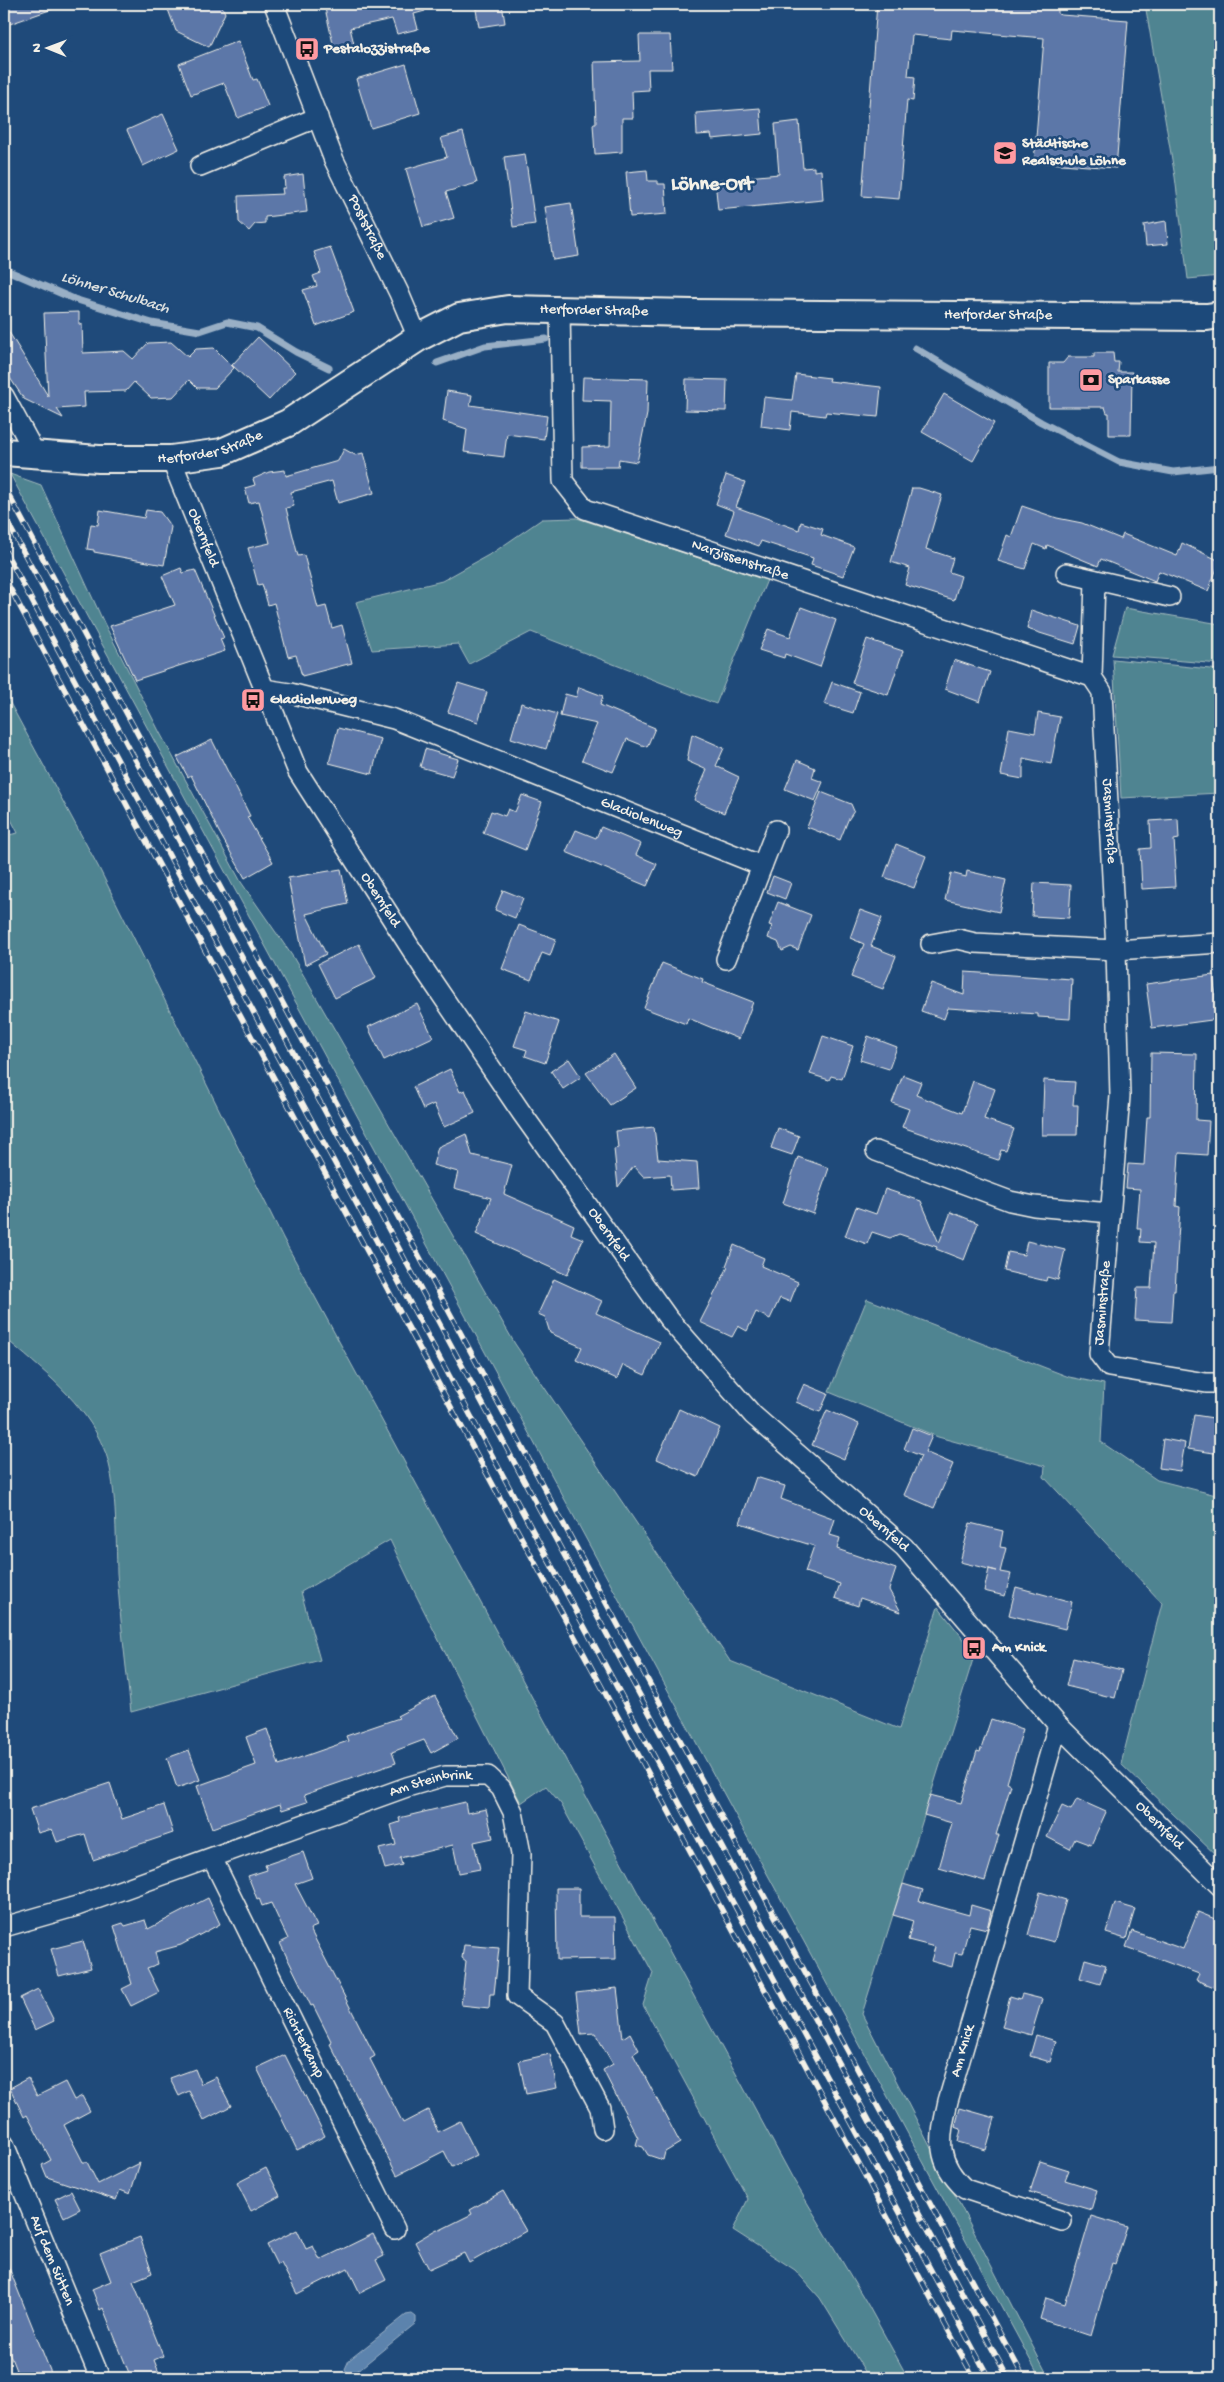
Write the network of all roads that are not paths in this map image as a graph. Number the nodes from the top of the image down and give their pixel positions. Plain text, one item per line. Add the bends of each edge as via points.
1 (274, 4) edge
2 (318, 117) junction
3 (200, 166) dead end
4 (560, 308) junction
5 (1220, 315) edge
6 (418, 338) junction
7 (4, 396) edge
8 (4, 452) edge
9 (36, 455) junction
10 (171, 459) junction
11 (1066, 573) dead end
12 (1095, 580) junction
13 (1170, 597) dead end
14 (1097, 685) junction
15 (264, 690) junction
16 (776, 830) dead end
17 (762, 866) junction
18 (1220, 943) edge
19 (930, 944) dead end
20 (1116, 950) junction
21 (726, 959) dead end
22 (876, 1151) dead end
23 (1110, 1213) junction
24 (1220, 1383) edge
25 (1058, 1725) junction
26 (212, 1858) junction
27 (1220, 1886) edge
28 (4, 1927) edge
29 (603, 2129) dead end
30 (4, 2144) edge
31 (1062, 2221) dead end
32 (394, 2229) dead end
33 (100, 2378) edge

1 - 2 street, Poststraße
2 - 3 street
2 - 6 street, Poststraße via 334,160
4 - 5 main road, Herforder Straße via 692,314
4 - 6 main road, Herforder Straße via 508,309 458,317
4 - 14 street, Narzissenstraße via 563,481 585,509
6 - 10 main road, Herforder Straße via 288,423 222,452
7 - 9 street
8 - 9 main road, Herforder Straße
9 - 10 main road, Herforder Straße
10 - 15 street, Obernfeld
11 - 12 street
12 - 13 street
12 - 14 street
14 - 20 street, Jasminstraße
15 - 17 street, Gladiolenweg via 290,693 394,719
15 - 25 street, Obernfeld via 298,772 426,972 668,1318 753,1415 904,1547
16 - 17 street
17 - 21 street
18 - 20 street
19 - 20 street via 958,939 975,943
20 - 23 street, Jasminstraße via 1120,1096
22 - 23 street via 1010,1201
23 - 24 street, Jasminstraße via 1098,1354 1109,1367
25 - 27 street, Obernfeld
25 - 31 street, Am Knick via 948,2101 940,2139 941,2152 955,2180 965,2189
26 - 28 street, Am Steinbrink via 77,1906
26 - 29 street, Am Steinbrink via 407,1787 445,1776 488,1776 501,1788 513,1812 521,1854 517,1996 555,2023 600,2108
26 - 32 street, Richterkamp
30 - 33 street, Auf dem Sütten

